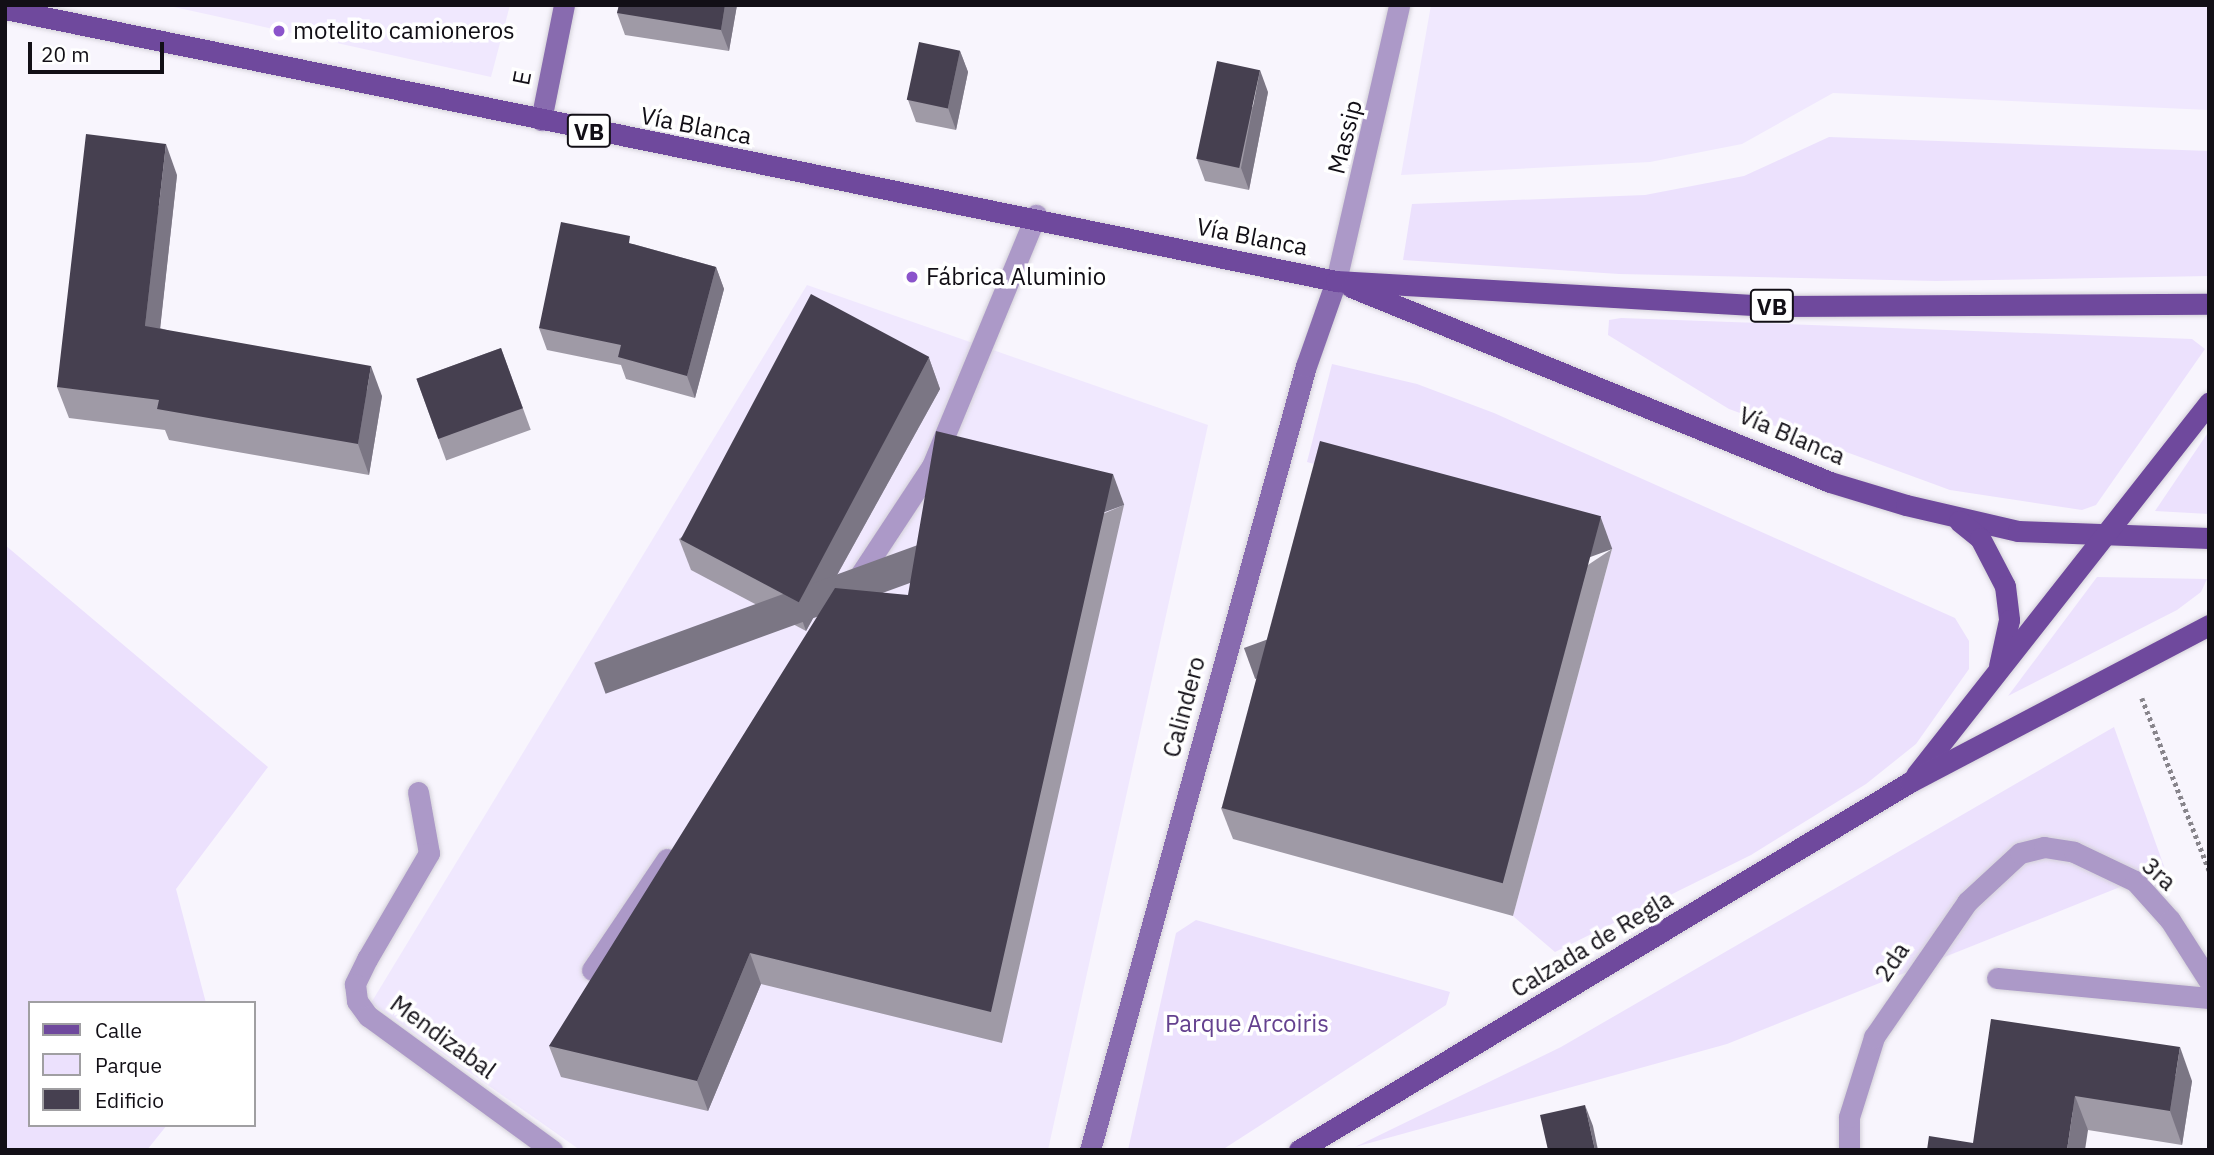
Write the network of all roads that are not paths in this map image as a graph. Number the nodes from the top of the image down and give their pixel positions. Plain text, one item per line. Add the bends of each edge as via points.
1 (564, 5) edge
2 (1399, 5) edge
3 (5, 9) edge
4 (541, 120) junction
5 (1036, 215) junction
6 (1336, 281) junction
7 (2209, 304) edge
8 (2209, 403) edge
9 (1954, 517) junction
10 (2102, 536) junction
11 (2209, 538) edge
12 (2209, 625) edge
13 (824, 628) edge
14 (1996, 675) junction
15 (1910, 782) junction
16 (418, 792) dead end
17 (677, 845) edge
18 (2044, 847) joint
19 (592, 970) dead end
20 (1997, 978) dead end
21 (2209, 981) edge
22 (2209, 998) edge
23 (552, 1150) edge
24 (1090, 1150) edge
25 (1299, 1150) edge
26 (1849, 1150) edge

1 - 4 main road, E
2 - 6 street, Massip
3 - 4 main road, Vía Blanca / VB
4 - 5 main road, Vía Blanca / VB
5 - 6 main road, Vía Blanca / VB
5 - 13 street via 932,466
6 - 7 main road, Vía Blanca / VB via 1770,306
6 - 9 main road, Vía Blanca / VB via 1830,482
6 - 24 main road, Calindero via 1306,366
8 - 10 main road
9 - 10 main road, Vía Blanca / VB via 2018,531
9 - 14 main road via 1980,538 2005,586 2009,620
10 - 11 main road, Vía Blanca / VB
10 - 14 main road
12 - 15 main road, Calzada de Regla
14 - 15 main road
15 - 25 main road, Calzada de Regla
16 - 23 street, Mendizabal via 429,853 367,959 355,984 357,1001 369,1016
17 - 19 street
18 - 21 street, 3ra via 2074,852 2135,881 2170,920
18 - 26 street, 2da via 2020,853 1983,883 1874,1037 1849,1117
20 - 22 street

